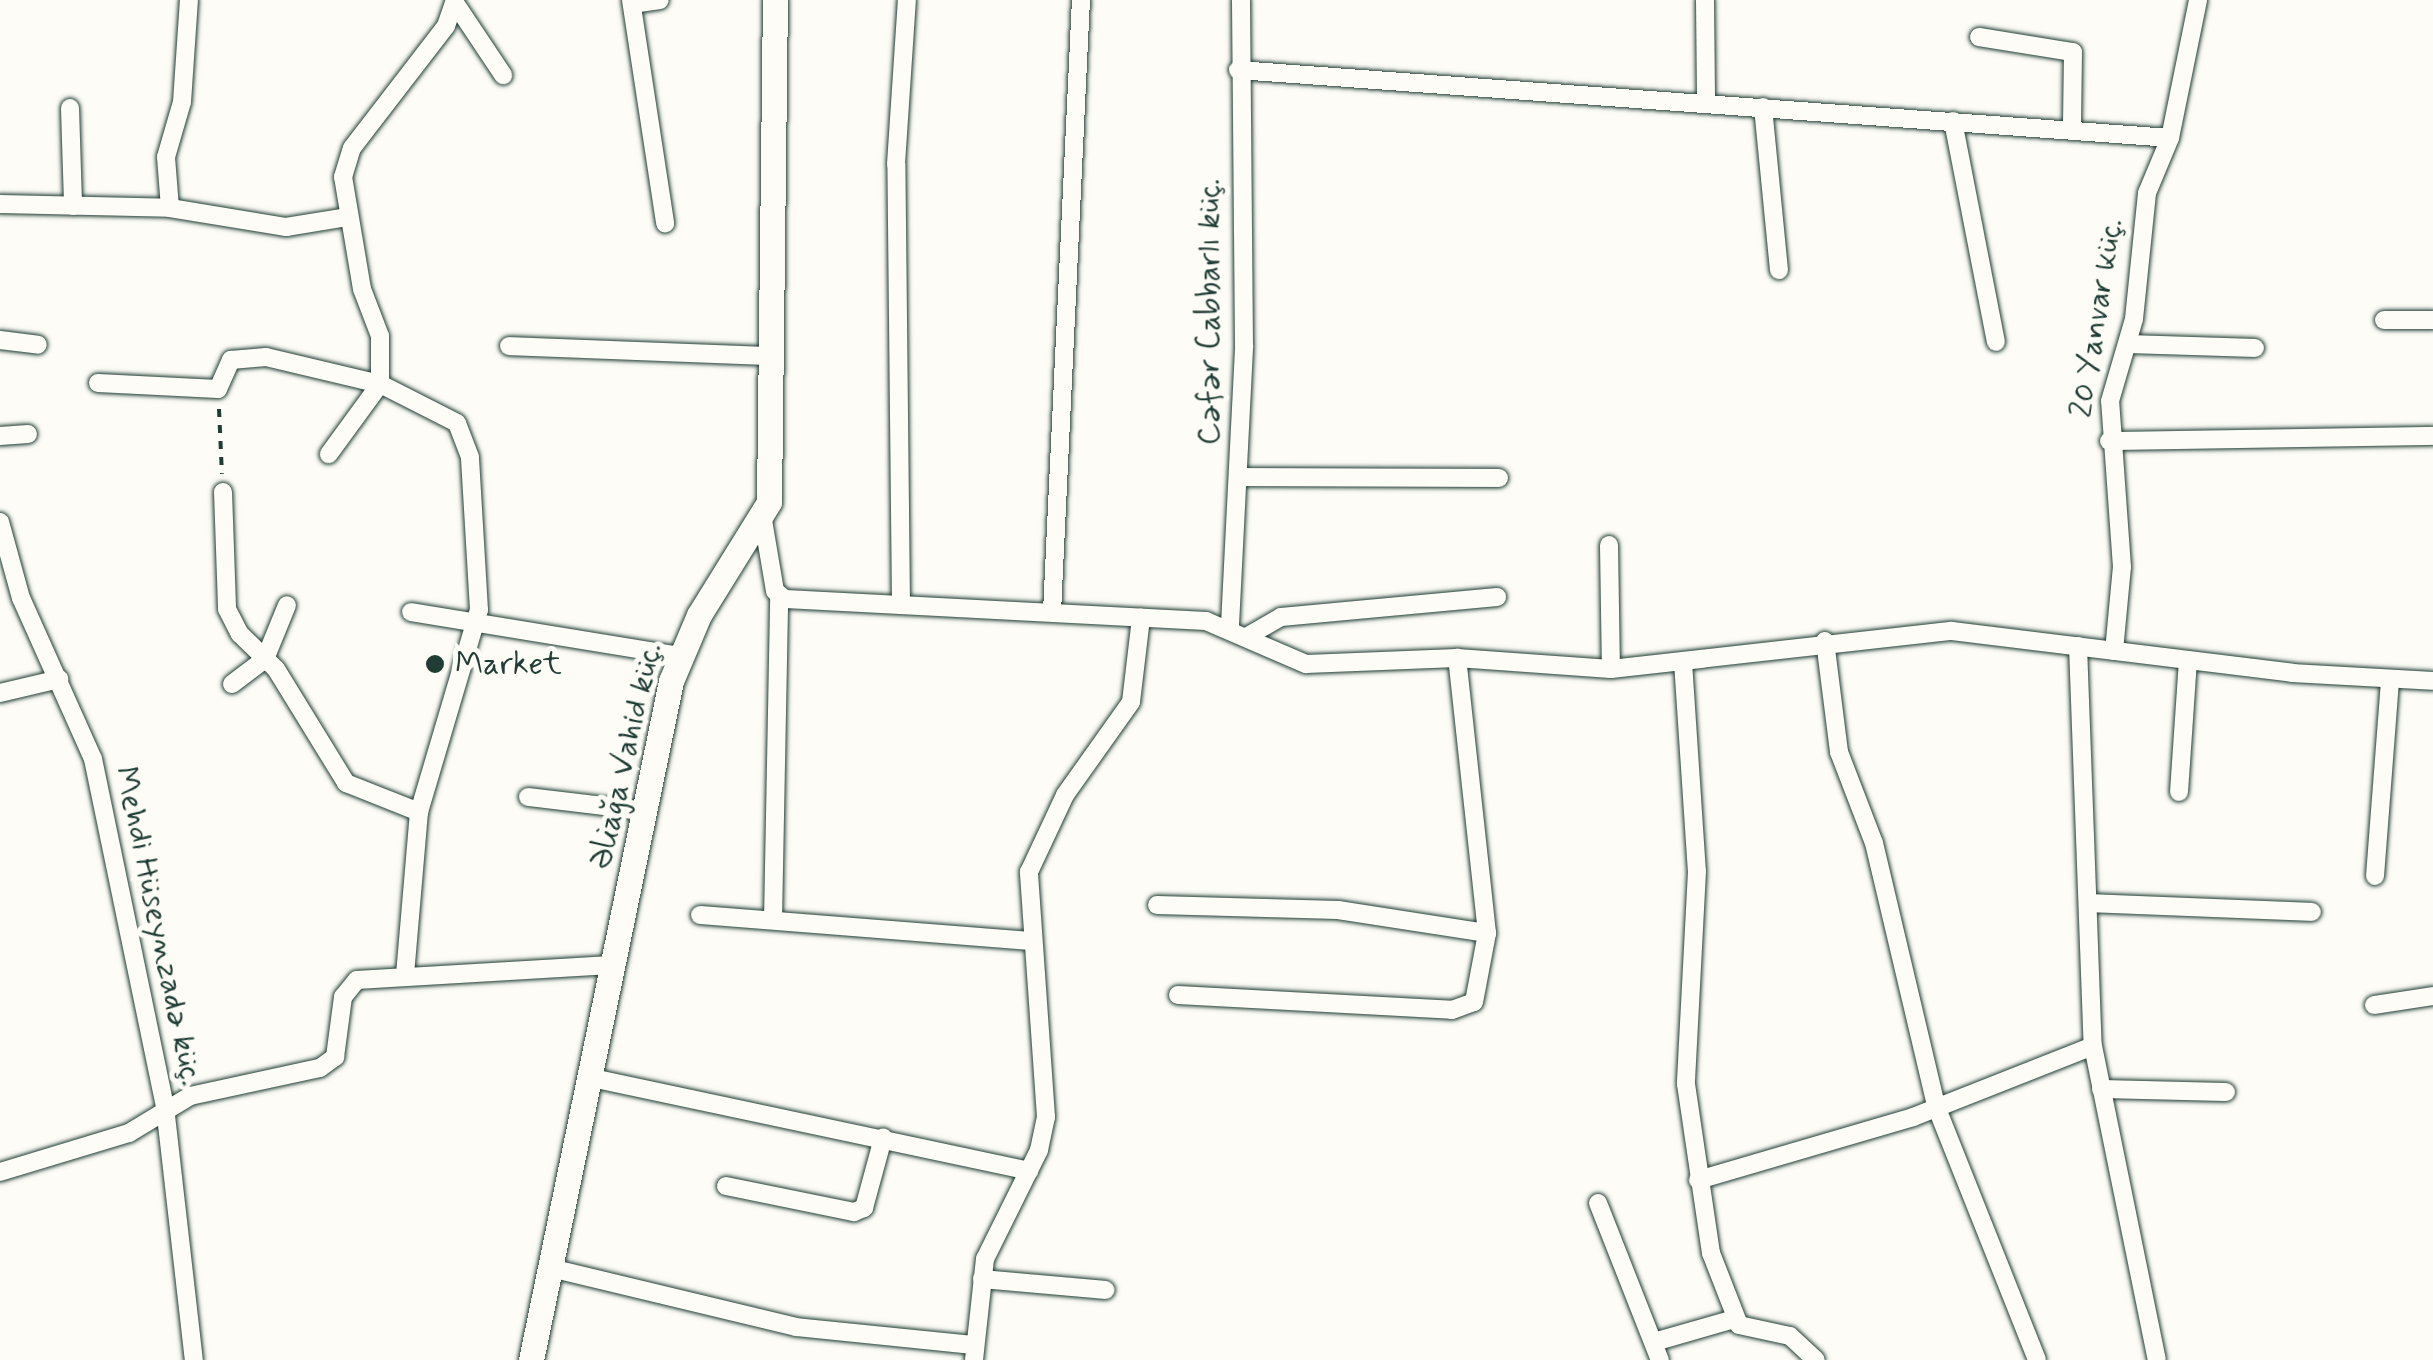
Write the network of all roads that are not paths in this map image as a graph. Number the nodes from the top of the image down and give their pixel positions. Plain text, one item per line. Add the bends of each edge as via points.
1 (189, 0) edge
2 (660, 0) edge
3 (775, 0) edge
4 (908, 0) edge
5 (1081, 0) edge
6 (1241, 0) edge
7 (1705, 0) edge
8 (2198, 0) edge
9 (455, 1) edge
10 (631, 2) edge
11 (1979, 38) dead end
12 (1238, 70) junction
13 (503, 76) dead end
14 (1706, 103) junction
15 (1763, 107) junction
16 (70, 108) dead end
17 (1953, 121) junction
18 (2072, 127) junction
19 (2170, 138) junction
20 (0, 204) edge
21 (74, 206) junction
22 (170, 208) junction
23 (348, 217) junction
24 (666, 223) dead end
25 (1780, 270) dead end
26 (2384, 320) dead end
27 (2433, 320) edge
28 (0, 340) edge
29 (1996, 342) dead end
30 (2128, 344) junction
31 (38, 345) dead end
32 (509, 346) dead end
33 (2255, 348) dead end
34 (771, 356) junction
35 (98, 382) dead end
36 (380, 384) junction
37 (28, 434) dead end
38 (0, 436) edge
39 (2433, 436) edge
40 (2109, 441) junction
41 (329, 454) dead end
42 (1238, 478) junction
43 (1499, 478) dead end
44 (223, 492) road end
45 (763, 520) junction
46 (0, 522) edge
47 (1609, 545) dead end
48 (779, 596) junction
49 (1497, 597) dead end
50 (901, 604) junction
51 (287, 605) dead end
52 (411, 612) dead end
53 (1052, 612) junction
54 (1142, 618) junction
55 (1230, 625) junction
56 (475, 628) junction
57 (1248, 636) junction
58 (1825, 640) junction
59 (2078, 646) junction
60 (2114, 651) junction
61 (679, 656) junction
62 (1457, 658) junction
63 (265, 659) junction
64 (2188, 660) junction
65 (1683, 662) junction
66 (1611, 669) junction
67 (59, 678) junction
68 (2433, 681) edge
69 (2390, 682) junction
70 (232, 684) dead end
71 (0, 693) edge
72 (2179, 792) dead end
73 (528, 797) dead end
74 (645, 811) junction
75 (419, 812) junction
76 (2376, 876) dead end
77 (2090, 902) junction
78 (1157, 905) dead end
79 (2312, 912) dead end
80 (700, 916) dead end
81 (773, 920) junction
82 (1487, 933) junction
83 (1028, 942) junction
84 (612, 965) junction
85 (405, 975) junction
86 (1178, 995) dead end
87 (2433, 996) edge
88 (2374, 1005) dead end
89 (2093, 1046) junction
90 (592, 1078) junction
91 (2101, 1089) junction
92 (2226, 1092) dead end
93 (165, 1106) junction
94 (1936, 1106) junction
95 (884, 1138) junction
96 (1029, 1170) junction
97 (0, 1172) edge
98 (1698, 1180) junction
99 (726, 1186) dead end
100 (1598, 1203) dead end
101 (551, 1268) junction
102 (982, 1279) junction
103 (1106, 1290) dead end
104 (1734, 1319) junction
105 (1657, 1351) edge
106 (974, 1352) edge
107 (194, 1360) edge
108 (531, 1360) edge
109 (1816, 1360) edge
110 (2037, 1360) edge
111 (2158, 1360) edge

1 - 22 street via 182,102 166,157
2 - 10 street
3 - 34 street, Əliağa Vahid küç.
4 - 50 street via 896,164
5 - 53 street
6 - 12 street, Cəfər Cabbarlı küç.
7 - 14 street
8 - 19 street, 20 Yanvar küç.
9 - 13 street
9 - 23 street via 352,148
10 - 24 street
11 - 18 street via 2073,52
12 - 14 street
12 - 42 street, Cəfər Cabbarlı küç.
14 - 15 street
15 - 17 street
15 - 25 street
16 - 21 street
17 - 18 street
17 - 29 street
18 - 19 street
19 - 30 street, 20 Yanvar küç. via 2147,193
20 - 21 street
21 - 22 street
22 - 23 street via 286,227
23 - 36 street via 380,336
26 - 27 street
28 - 31 street
30 - 33 street
30 - 40 street, 20 Yanvar küç. via 2110,401
32 - 34 street
34 - 45 street, Əliağa Vahid küç.
35 - 36 street via 218,389 222,368 244,357 288,359
36 - 41 street
36 - 56 street via 448,416 464,434 479,581
37 - 38 street
39 - 40 street
40 - 60 street, 20 Yanvar küç. via 2122,567
42 - 43 street
42 - 55 street, Cəfər Cabbarlı küç.
44 - 63 street via 227,610
45 - 48 street
45 - 61 street, Əliağa Vahid küç.
46 - 67 street, Mehdi Hüseynzadə küç. via 20,598
47 - 66 street
48 - 50 street
48 - 81 street
49 - 57 street via 1281,617
50 - 53 street
51 - 63 street
52 - 56 street
53 - 54 street
54 - 55 street
54 - 83 street via 1131,702 1065,796 1029,872
55 - 57 street
56 - 61 street via 601,637
56 - 75 street
57 - 62 street via 1306,664
58 - 59 street via 1966,632
58 - 65 street
58 - 94 street via 1839,752 1874,843
59 - 60 street
59 - 77 street
60 - 64 street
61 - 74 street, Əliağa Vahid küç.
62 - 66 street
62 - 82 street
63 - 70 street
63 - 75 street via 346,783
64 - 69 street
64 - 72 street
65 - 66 street
65 - 98 street via 1697,871 1686,1084
67 - 71 street
67 - 93 street, Mehdi Hüseynzadə küç. via 93,759
68 - 69 street
69 - 76 street
73 - 74 street
74 - 84 street, Əliağa Vahid küç.
75 - 85 street
77 - 79 street
77 - 89 street
78 - 82 street via 1338,910
80 - 81 street
81 - 83 street
82 - 86 street via 1474,1002 1452,1010
83 - 96 street via 1048,1080
84 - 85 street
84 - 90 street, Əliağa Vahid küç.
85 - 93 street via 349,986 340,1043 320,1068
87 - 88 street
89 - 91 street
89 - 94 street
90 - 95 street
90 - 101 street, Əliağa Vahid küç.
91 - 92 street
91 - 111 street
93 - 97 street via 130,1133
93 - 107 street, Mehdi Hüseynzadə küç.
94 - 98 street
94 - 110 street
95 - 96 street
95 - 99 street via 864,1208 854,1212
96 - 102 street via 992,1236
98 - 104 street
100 - 105 street
101 - 106 street via 825,1332
101 - 108 street, Əliağa Vahid küç.
102 - 103 street
102 - 106 street
104 - 105 street
104 - 109 street via 1747,1330 1803,1342

